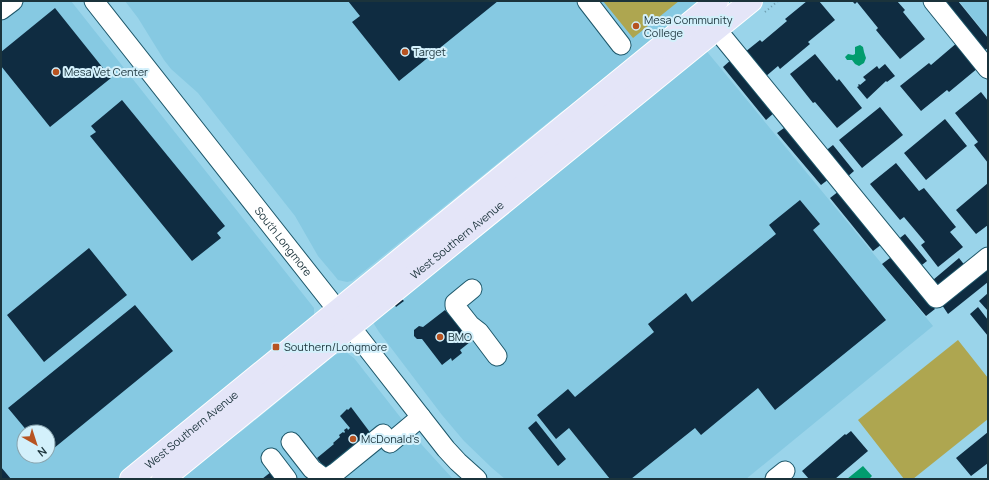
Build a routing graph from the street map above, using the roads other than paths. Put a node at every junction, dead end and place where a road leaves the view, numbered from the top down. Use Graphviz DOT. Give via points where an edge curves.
graph roads {
  1 [pos="13,1"];
  2 [pos="94,1"];
  3 [pos="587,1"];
  4 [pos="717,1"];
  5 [pos="751,1"];
  6 [pos="933,1"];
  7 [pos="1,10"];
  8 [pos="717,30"];
  9 [pos="621,44"];
  10 [pos="988,68"];
  11 [pos="612,85"];
  12 [pos="520,188"];
  13 [pos="988,257"];
  14 [pos="462,297"];
  15 [pos="344,318"];
  16 [pos="497,356"];
  17 [pos="421,417"];
  18 [pos="291,442"];
  19 [pos="271,458"];
  20 [pos="131,479"];
  21 [pos="163,479"];
  22 [pos="287,479"];
  23 [pos="477,479"];
  24 [pos="775,479"];
  25 [pos="784,479"];
  1 -- 7 [label="street"];
  2 -- 15 [label="street, South Longmore"];
  3 -- 9 [label="street"];
  4 -- 11 [label="main road, West Southern Avenue"];
  5 -- 8 [label="main road, West Southern Avenue"];
  6 -- 10 [label="street"];
  8 -- 12 [label="main road, West Southern Avenue"];
  8 -- 13 [label="street" via="934,297 937,298"];
  11 -- 12 [label="main road" via="614,93 608,106 526,172"];
  11 -- 15 [label="main road, West Southern Avenue"];
  12 -- 15 [label="main road, West Southern Avenue"];
  14 -- 16 [label="street" via="455,306"];
  15 -- 17 [label="street, South Longmore"];
  15 -- 20 [label="main road, West Southern Avenue"];
  15 -- 21 [label="main road, West Southern Avenue"];
  17 -- 18 [label="street" via="324,478 312,469"];
  17 -- 23 [label="street, South Longmore" via="446,449"];
  19 -- 22 [label="street"];
  24 -- 25 [label="street" via="785,471"];
}
